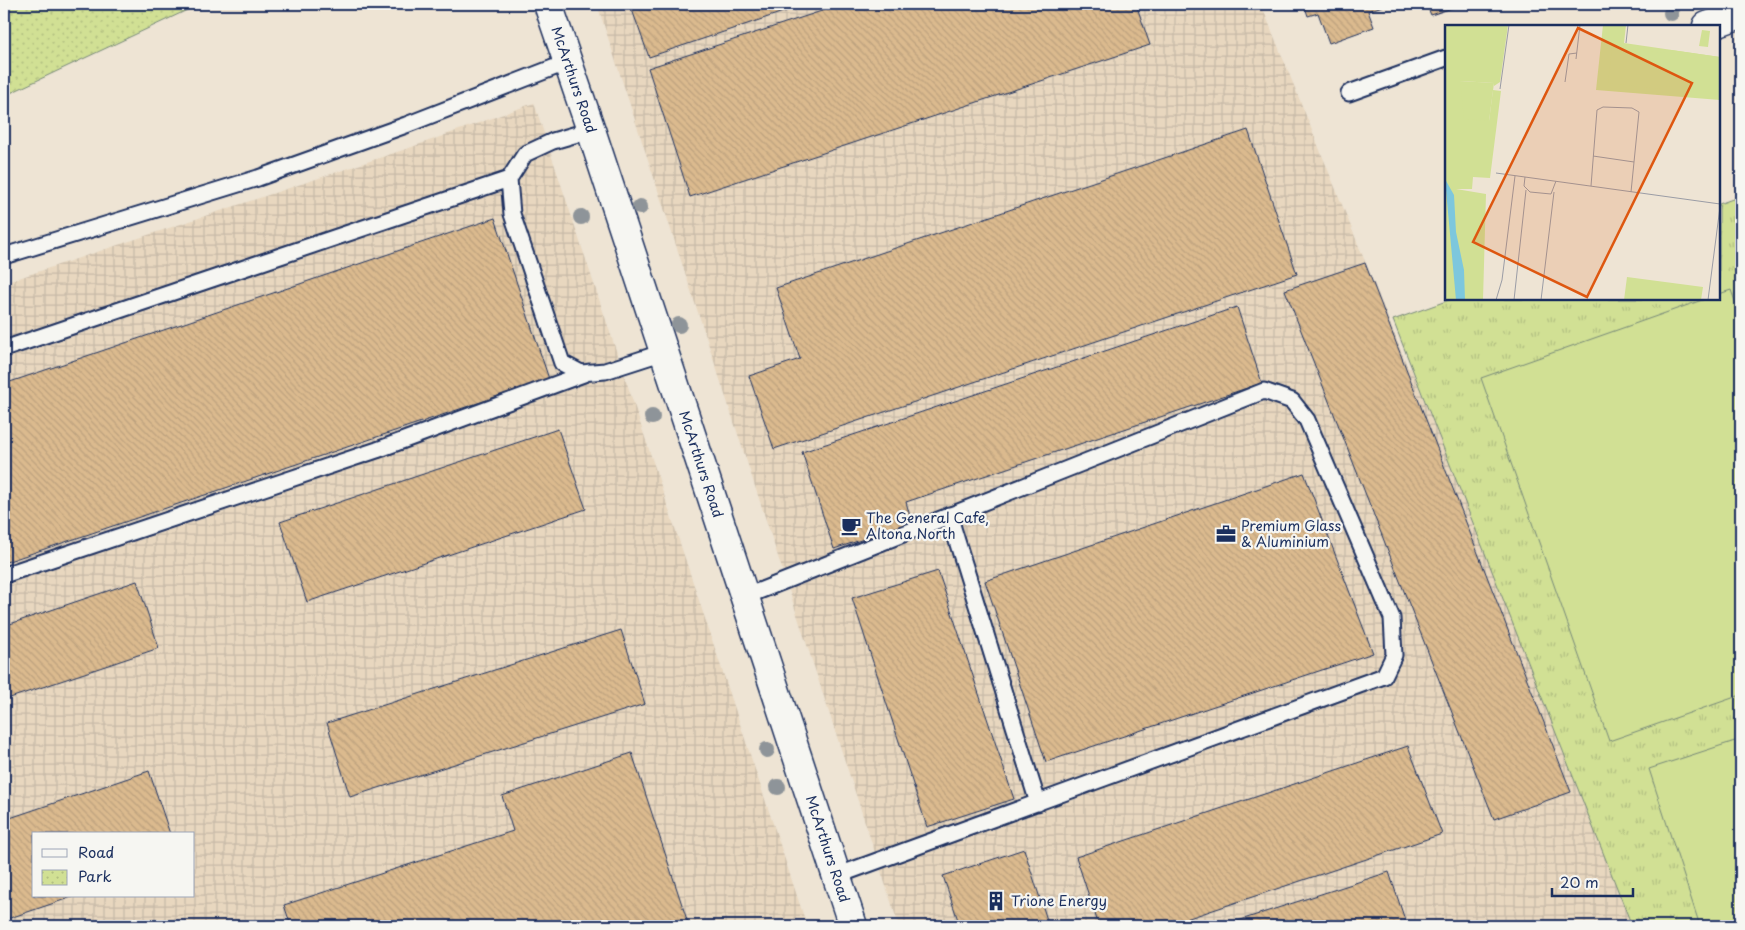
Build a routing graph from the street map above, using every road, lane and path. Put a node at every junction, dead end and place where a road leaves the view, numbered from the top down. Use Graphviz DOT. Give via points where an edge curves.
graph roads {
  1 [pos="548,4"];
  2 [pos="1741,14"];
  3 [pos="1710,25"];
  4 [pos="1445,58"];
  5 [pos="568,62"];
  6 [pos="1349,93"];
  7 [pos="591,130"];
  8 [pos="509,179"];
  9 [pos="4,256"];
  10 [pos="4,348"];
  11 [pos="664,352"];
  12 [pos="589,372"];
  13 [pos="949,516"];
  14 [pos="4,575"];
  15 [pos="744,597"];
  16 [pos="1038,803"];
  17 [pos="836,876"];
  18 [pos="853,926"];
  1 -- 5 [label="street, McArthurs Road"];
  2 -- 3 [label="street"];
  4 -- 6 [label="lane"];
  5 -- 7 [label="street, McArthurs Road"];
  5 -- 9 [label="lane" via="258,178"];
  7 -- 8 [label="lane" via="553,141 525,154"];
  7 -- 11 [label="street, McArthurs Road"];
  8 -- 10 [label="lane"];
  8 -- 12 [label="lane" via="512,214 562,363 581,373"];
  11 -- 12 [label="lane" via="605,371"];
  11 -- 15 [label="street, McArthurs Road"];
  12 -- 14 [label="lane" via="377,450"];
  13 -- 15 [label="lane"];
  13 -- 16 [label="lane"];
  13 -- 16 [label="lane" via="1264,391 1292,401 1307,420 1392,618 1394,655 1384,676"];
  15 -- 17 [label="street, McArthurs Road"];
  16 -- 17 [label="lane"];
  17 -- 18 [label="street, McArthurs Road"];
}
